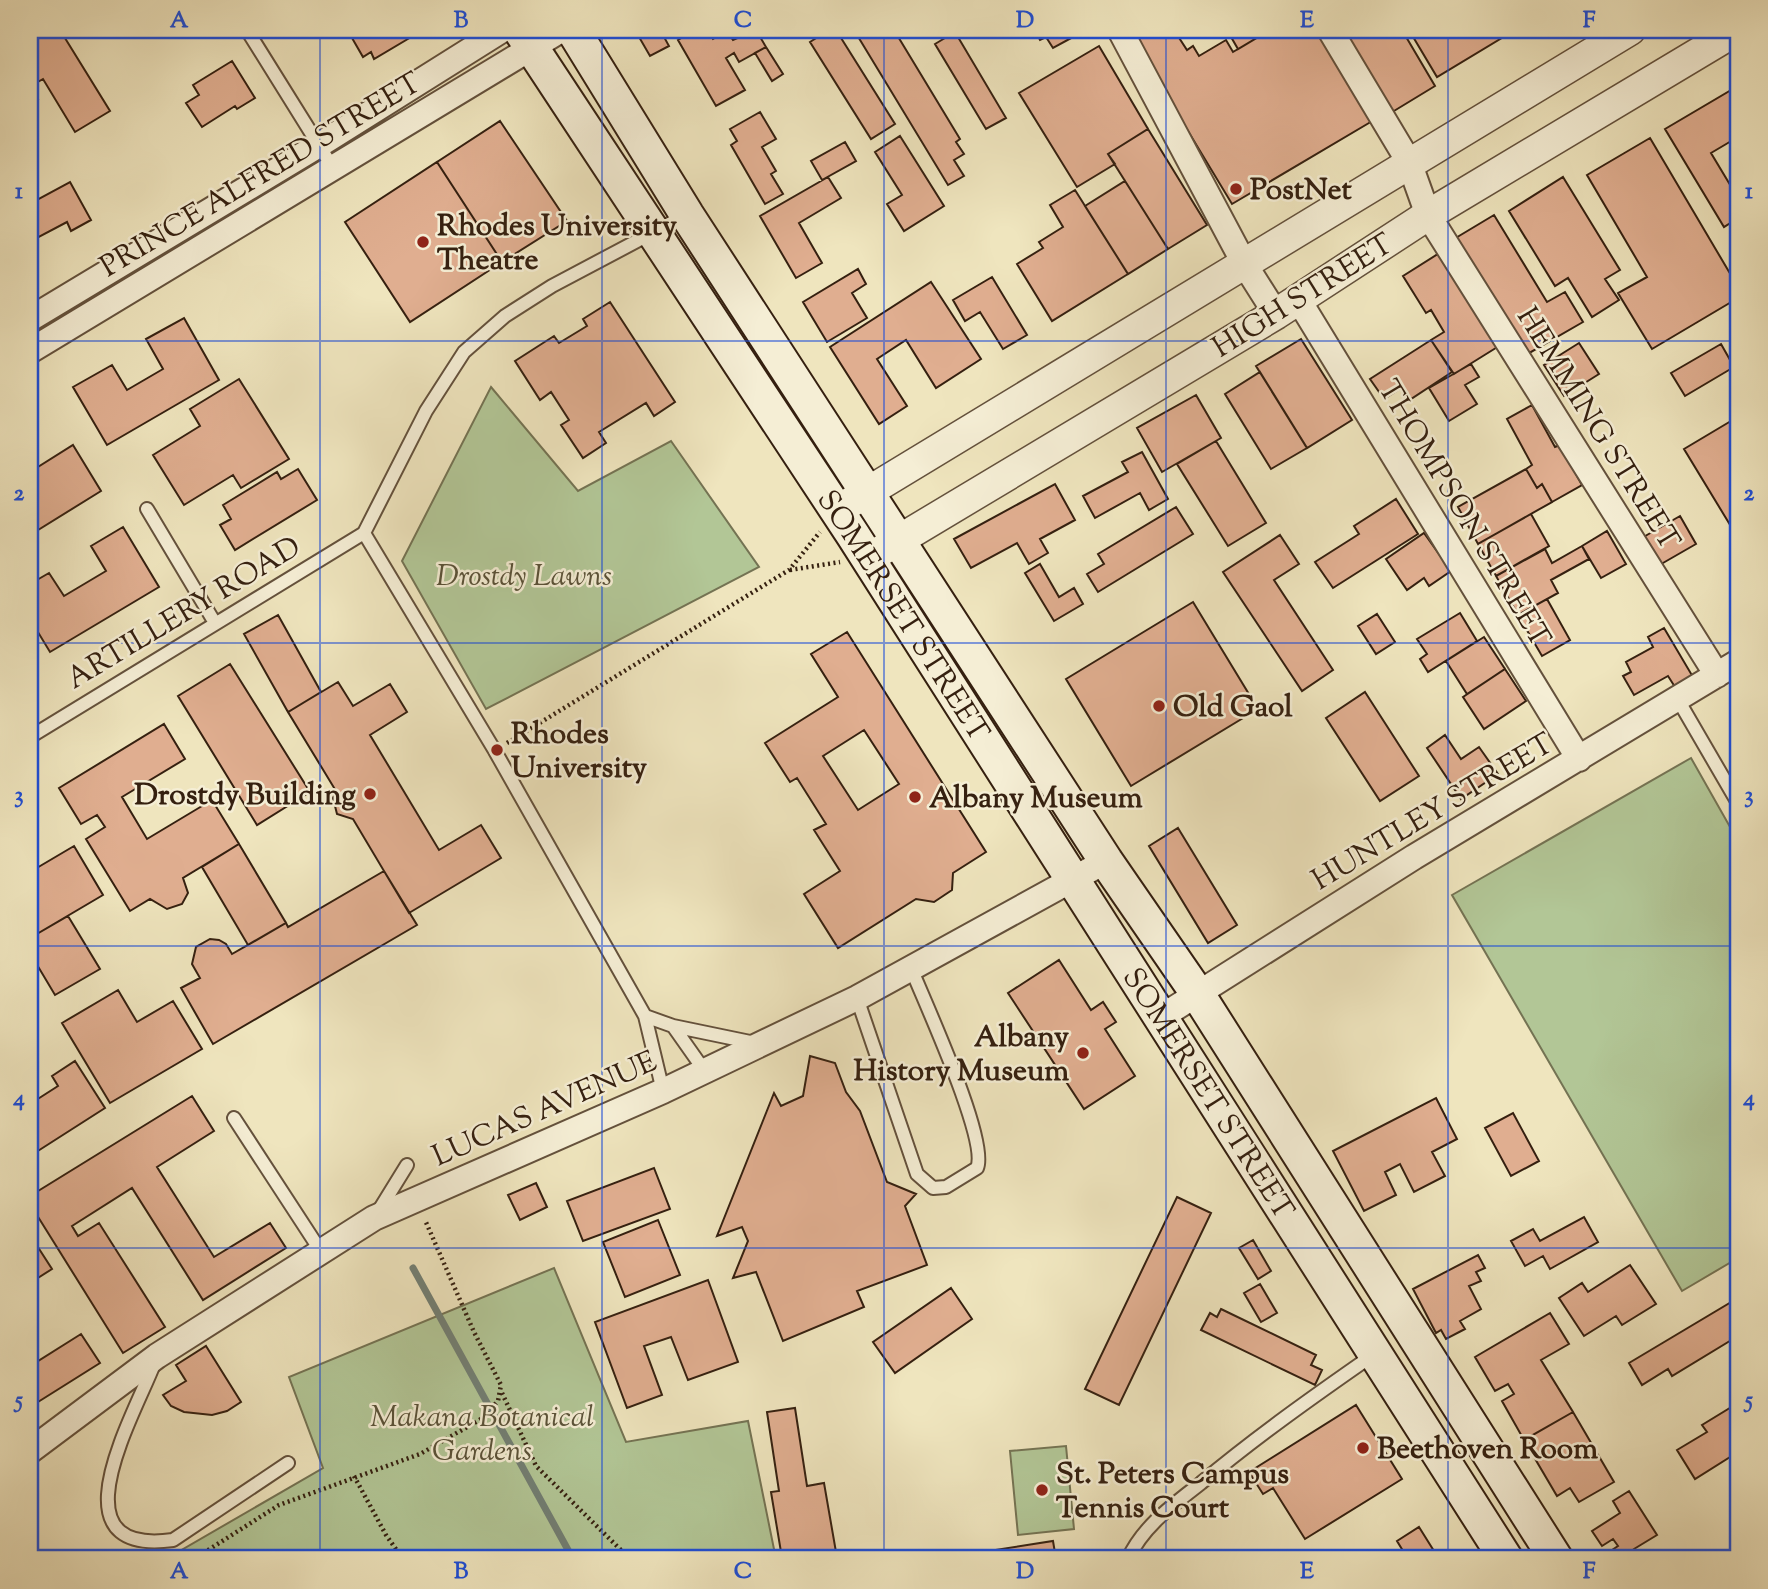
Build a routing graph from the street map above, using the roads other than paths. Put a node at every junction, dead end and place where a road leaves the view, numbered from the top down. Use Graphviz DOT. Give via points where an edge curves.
graph roads {
  1 [pos="247,30"];
  2 [pos="502,30"];
  3 [pos="561,30"];
  4 [pos="573,30"];
  5 [pos="1120,30"];
  6 [pos="1330,30"];
  7 [pos="1630,30"];
  8 [pos="1737,30"];
  9 [pos="525,39"];
  10 [pos="318,145"];
  11 [pos="1409,162"];
  12 [pos="333,168"];
  13 [pos="687,215"];
  14 [pos="1428,215"];
  15 [pos="653,232"];
  16 [pos="1245,265"];
  17 [pos="1287,307"];
  18 [pos="30,319"];
  19 [pos="30,351"];
  20 [pos="867,490"];
  21 [pos="147,509"];
  22 [pos="836,512"];
  23 [pos="364,533"];
  24 [pos="901,541"];
  25 [pos="867,558"];
  26 [pos="215,623"];
  27 [pos="1738,662"];
  28 [pos="1717,675"];
  29 [pos="1677,698"];
  30 [pos="30,737"];
  31 [pos="1579,759"];
  32 [pos="1738,803"];
  33 [pos="1106,861"];
  34 [pos="1070,878"];
  35 [pos="911,968"];
  36 [pos="1197,993"];
  37 [pos="857,998"];
  38 [pos="645,1016"];
  39 [pos="1161,1017"];
  40 [pos="673,1026"];
  41 [pos="757,1044"];
  42 [pos="704,1070"];
  43 [pos="663,1091"];
  44 [pos="234,1118"];
  45 [pos="407,1165"];
  46 [pos="374,1218"];
  47 [pos="322,1253"];
  48 [pos="1365,1259"];
  49 [pos="1326,1276"];
  50 [pos="1376,1353"];
  51 [pos="157,1356"];
  52 [pos="30,1451"];
  53 [pos="288,1463"];
  54 [pos="1499,1470"];
  55 [pos="1462,1491"];
  56 [pos="1128,1559"];
  57 [pos="1506,1559"];
  58 [pos="1556,1559"];
  1 -- 10 [label="lane"];
  2 -- 10 [label="street, PRINCE ALFRED STREET"];
  3 -- 9 [label="street, PRINCE ALFRED STREET"];
  4 -- 13 [label="main road, SOMERSET STREET"];
  5 -- 16 [label="street, THOMPSON STREET"];
  6 -- 11 [label="street, HEMMING STREET"];
  7 -- 11 [label="street, HIGH STREET"];
  8 -- 14 [label="street, HIGH STREET"];
  9 -- 12 [label="street, PRINCE ALFRED STREET"];
  9 -- 15 [label="main road, SOMERSET STREET"];
  10 -- 12 [label="lane"];
  10 -- 18 [label="street, PRINCE ALFRED STREET"];
  11 -- 14 [label="street, HEMMING STREET"];
  11 -- 16 [label="street, HIGH STREET"];
  12 -- 19 [label="street, PRINCE ALFRED STREET"];
  13 -- 15 [label="lane"];
  13 -- 20 [label="main road, SOMERSET STREET"];
  14 -- 17 [label="street, HIGH STREET"];
  14 -- 28 [label="street, HEMMING STREET"];
  15 -- 22 [label="main road, SOMERSET STREET"];
  15 -- 23 [label="lane" via="552,286 505,316 464,352 426,411"];
  16 -- 17 [label="street, THOMPSON STREET"];
  16 -- 20 [label="street, HIGH STREET"];
  17 -- 24 [label="street, HIGH STREET"];
  17 -- 31 [label="street, THOMPSON STREET"];
  20 -- 22 [label="street, HIGH STREET"];
  20 -- 24 [label="main road, SOMERSET STREET"];
  21 -- 26 [label="lane"];
  22 -- 25 [label="main road, SOMERSET STREET"];
  23 -- 26 [label="lane, ARTILLERY ROAD"];
  23 -- 38 [label="lane" via="495,751"];
  24 -- 25 [label="street, HIGH STREET"];
  24 -- 33 [label="main road, SOMERSET STREET"];
  25 -- 34 [label="main road, SOMERSET STREET"];
  26 -- 30 [label="lane, ARTILLERY ROAD"];
  27 -- 28 [label="street, HUNTLEY STREET"];
  28 -- 29 [label="street, HUNTLEY STREET"];
  29 -- 31 [label="street, HUNTLEY STREET"];
  29 -- 32 [label="lane"];
  31 -- 36 [label="street, HUNTLEY STREET"];
  33 -- 34 [label="street, LUCAS AVENUE"];
  33 -- 36 [label="main road, SOMERSET STREET"];
  34 -- 35 [label="street, LUCAS AVENUE"];
  34 -- 39 [label="main road, SOMERSET STREET"];
  35 -- 37 [label="street, LUCAS AVENUE"];
  35 -- 37 [label="lane" via="980,1152 977,1168 946,1187 933,1188 917,1174"];
  36 -- 39 [label="street, HUNTLEY STREET"];
  36 -- 48 [label="main road, SOMERSET STREET"];
  37 -- 41 [label="street, LUCAS AVENUE"];
  38 -- 40 [label="lane"];
  38 -- 43 [label="lane"];
  39 -- 49 [label="main road, SOMERSET STREET"];
  40 -- 41 [label="lane"];
  40 -- 42 [label="lane"];
  41 -- 42 [label="street, LUCAS AVENUE"];
  42 -- 43 [label="street, LUCAS AVENUE"];
  43 -- 46 [label="street, LUCAS AVENUE"];
  44 -- 47 [label="lane"];
  45 -- 46 [label="lane"];
  46 -- 47 [label="street, LUCAS AVENUE"];
  47 -- 51 [label="street, LUCAS AVENUE"];
  48 -- 49 [label="main road"];
  48 -- 54 [label="main road, SOMERSET STREET"];
  49 -- 50 [label="main road, SOMERSET STREET"];
  50 -- 55 [label="main road, SOMERSET STREET"];
  50 -- 56 [label="lane" via="1260,1434 1200,1483 1147,1528"];
  51 -- 52 [label="street, LUCAS AVENUE"];
  51 -- 53 [label="lane" via="108,1476 109,1514 127,1536 151,1543 173,1540"];
  54 -- 55 [label="main road"];
  54 -- 58 [label="main road, SOMERSET STREET"];
  55 -- 57 [label="main road, SOMERSET STREET"];
}
